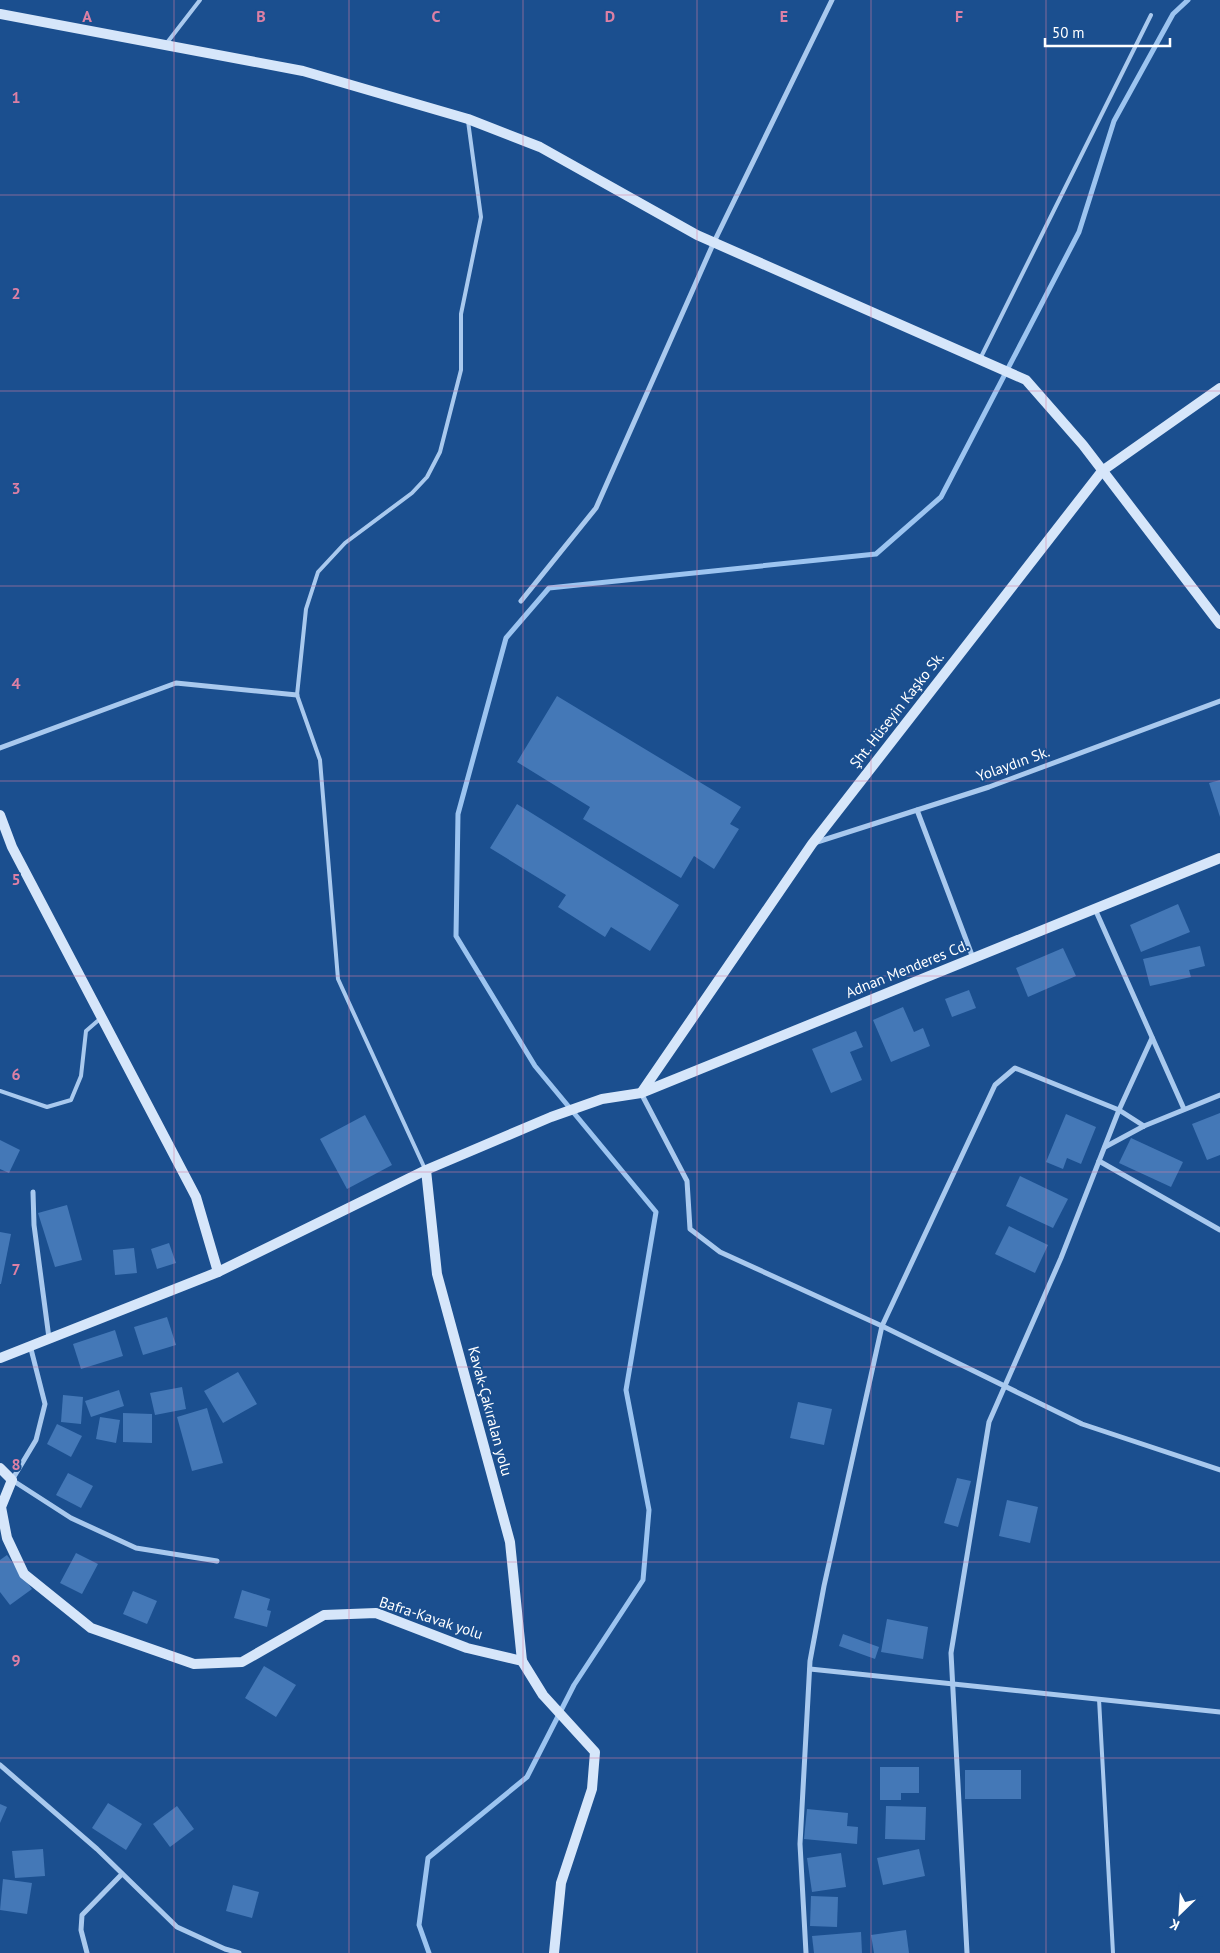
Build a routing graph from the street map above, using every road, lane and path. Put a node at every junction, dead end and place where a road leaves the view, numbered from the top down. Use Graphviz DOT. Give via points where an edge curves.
graph roads {
  1 [pos="200,0"];
  2 [pos="832,0"];
  3 [pos="0,14"];
  4 [pos="1151,15"];
  5 [pos="166,45"];
  6 [pos="468,119"];
  7 [pos="714,242"];
  8 [pos="980,359"];
  9 [pos="1220,388"];
  10 [pos="1102,471"];
  11 [pos="521,600"];
  12 [pos="1220,624"];
  13 [pos="297,695"];
  14 [pos="1220,702"];
  15 [pos="0,748"];
  16 [pos="917,810"];
  17 [pos="0,815"];
  18 [pos="812,844"];
  19 [pos="1220,858"];
  20 [pos="1095,909"];
  21 [pos="974,958"];
  22 [pos="101,1018"];
  23 [pos="1152,1038"];
  24 [pos="0,1091"];
  25 [pos="641,1093"];
  26 [pos="1220,1095"];
  27 [pos="1184,1109"];
  28 [pos="1120,1110"];
  29 [pos="1144,1126"];
  30 [pos="1105,1147"];
  31 [pos="1100,1161"];
  32 [pos="426,1170"];
  33 [pos="33,1192"];
  34 [pos="1220,1230"];
  35 [pos="218,1272"];
  36 [pos="882,1326"];
  37 [pos="48,1338"];
  38 [pos="30,1346"];
  39 [pos="0,1358"];
  40 [pos="1005,1385"];
  41 [pos="0,1468"];
  42 [pos="1220,1470"];
  43 [pos="12,1480"];
  44 [pos="2,1525"];
  45 [pos="217,1561"];
  46 [pos="522,1661"];
  47 [pos="810,1669"];
  48 [pos="952,1684"];
  49 [pos="1100,1699"];
  50 [pos="1220,1712"];
  51 [pos="0,1765"];
  52 [pos="122,1874"];
  53 [pos="87,1953"];
  54 [pos="239,1953"];
  55 [pos="554,1953"];
  56 [pos="806,1953"];
  57 [pos="966,1953"];
  58 [pos="1113,1953"];
  1 -- 5 [label="lane"];
  2 -- 7 [label="street"];
  3 -- 5 [label="street"];
  4 -- 8 [label="lane"];
  5 -- 6 [label="street" via="303,71"];
  6 -- 7 [label="street" via="540,147"];
  6 -- 13 [label="lane" via="481,217 461,314 461,370 440,452 428,476 412,493 345,543 318,572 306,609"];
  7 -- 8 [label="street"];
  7 -- 11 [label="street" via="596,508"];
  8 -- 10 [label="street" via="1026,380"];
  9 -- 10 [label="street, Şht. Hüseyin Kaşko Sk."];
  10 -- 12 [label="street"];
  10 -- 18 [label="street, Şht. Hüseyin Kaşko Sk."];
  13 -- 15 [label="street" via="176,683"];
  13 -- 32 [label="lane" via="320,760 338,979"];
  14 -- 16 [label="street, Yolaydın Sk." via="989,787"];
  16 -- 18 [label="street, Yolaydın Sk."];
  16 -- 21 [label="street"];
  17 -- 22 [label="street" via="12,847"];
  18 -- 25 [label="street, Şht. Hüseyin Kaşko Sk."];
  19 -- 20 [label="street, Adnan Menderes Cd."];
  20 -- 21 [label="street, Adnan Menderes Cd."];
  20 -- 23 [label="street"];
  21 -- 25 [label="street, Adnan Menderes Cd."];
  22 -- 24 [label="lane" via="86,1031 81,1076 71,1100 47,1107"];
  22 -- 35 [label="street" via="196,1197"];
  23 -- 27 [label="street"];
  23 -- 28 [label="street"];
  25 -- 32 [label="street, Adnan Menderes Cd." via="602,1099 551,1117"];
  25 -- 36 [label="street" via="687,1181 690,1230 720,1252"];
  26 -- 27 [label="street"];
  27 -- 29 [label="street"];
  28 -- 29 [label="street"];
  28 -- 30 [label="street"];
  28 -- 36 [label="street" via="1016,1068 995,1085"];
  29 -- 30 [label="street"];
  30 -- 31 [label="street"];
  31 -- 34 [label="street"];
  31 -- 40 [label="street"];
  32 -- 35 [label="street, Adnan Menderes Cd."];
  32 -- 46 [label="street, Kavak-Çakıralan yolu" via="437,1274 510,1542"];
  33 -- 37 [label="street"];
  35 -- 37 [label="street, Adnan Menderes Cd."];
  36 -- 40 [label="street"];
  36 -- 47 [label="street" via="824,1586"];
  37 -- 38 [label="street, Adnan Menderes Cd."];
  38 -- 39 [label="street, Adnan Menderes Cd."];
  38 -- 43 [label="street" via="45,1404 36,1440"];
  40 -- 42 [label="street" via="1082,1424"];
  40 -- 48 [label="street" via="989,1422 951,1653"];
  41 -- 43 [label="street"];
  43 -- 44 [label="street, Bafra-Kavak yolu" via="1,1507"];
  43 -- 45 [label="street" via="71,1518 136,1548"];
  44 -- 46 [label="street, Bafra-Kavak yolu" via="24,1574 91,1628 194,1664 242,1662 324,1615 376,1613 467,1648"];
  46 -- 55 [label="street" via="543,1695 595,1752 592,1789 560,1883"];
  47 -- 48 [label="street"];
  47 -- 56 [label="street" via="800,1844"];
  48 -- 49 [label="street"];
  48 -- 57 [label="street"];
  49 -- 50 [label="street"];
  49 -- 58 [label="lane"];
  51 -- 52 [label="street"];
  52 -- 53 [label="street" via="82,1915 81,1930"];
  52 -- 54 [label="street" via="177,1927"];
}
